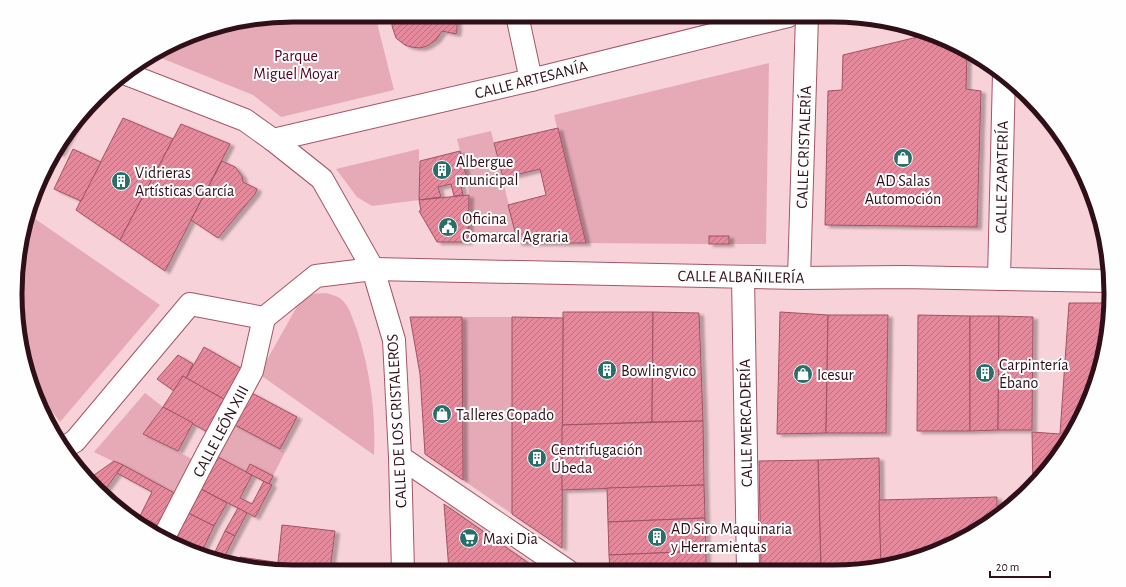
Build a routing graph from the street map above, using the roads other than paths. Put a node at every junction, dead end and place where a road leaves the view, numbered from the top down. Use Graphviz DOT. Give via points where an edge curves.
graph roads {
  1 [pos="519,22"];
  2 [pos="764,22"];
  3 [pos="807,22"];
  4 [pos="131,76"];
  5 [pos="531,80"];
  6 [pos="1004,83"];
  7 [pos="273,140"];
  8 [pos="373,269"];
  9 [pos="743,277"];
  10 [pos="799,278"];
  11 [pos="999,279"];
  12 [pos="1103,281"];
  13 [pos="264,318"];
  14 [pos="69,445"];
  15 [pos="400,457"];
  16 [pos="166,533"];
  17 [pos="403,565"];
  18 [pos="561,565"];
  19 [pos="748,565"];
  1 -- 5 [label="street"];
  2 -- 5 [label="street, CALLE ARTESANÍA"];
  3 -- 10 [label="street, CALLE CRISTALERÍA"];
  4 -- 7 [label="street, CALLE DE LOS CRISTALEROS" via="245,120"];
  5 -- 7 [label="street, CALLE ARTESANÍA"];
  6 -- 11 [label="street, CALLE ZAPATERÍA"];
  7 -- 8 [label="street, CALLE DE LOS CRISTALEROS" via="322,179"];
  8 -- 9 [label="street, CALLE ALBAÑILERÍA"];
  8 -- 13 [label="street, CALLE ALBAÑILERÍA" via="316,276"];
  8 -- 15 [label="street, CALLE DE LOS CRISTALEROS" via="394,340"];
  9 -- 10 [label="street, CALLE ALBAÑILERÍA"];
  9 -- 19 [label="street, CALLE MERCADERÍA"];
  10 -- 11 [label="street, CALLE ALBAÑILERÍA"];
  11 -- 12 [label="street, CALLE ALBAÑILERÍA"];
  13 -- 14 [label="street" via="190,304 75,441"];
  13 -- 16 [label="street, CALLE LEÓN XIII" via="252,371"];
  15 -- 17 [label="street, CALLE DE LOS CRISTALEROS"];
  15 -- 18 [label="street"];
}
